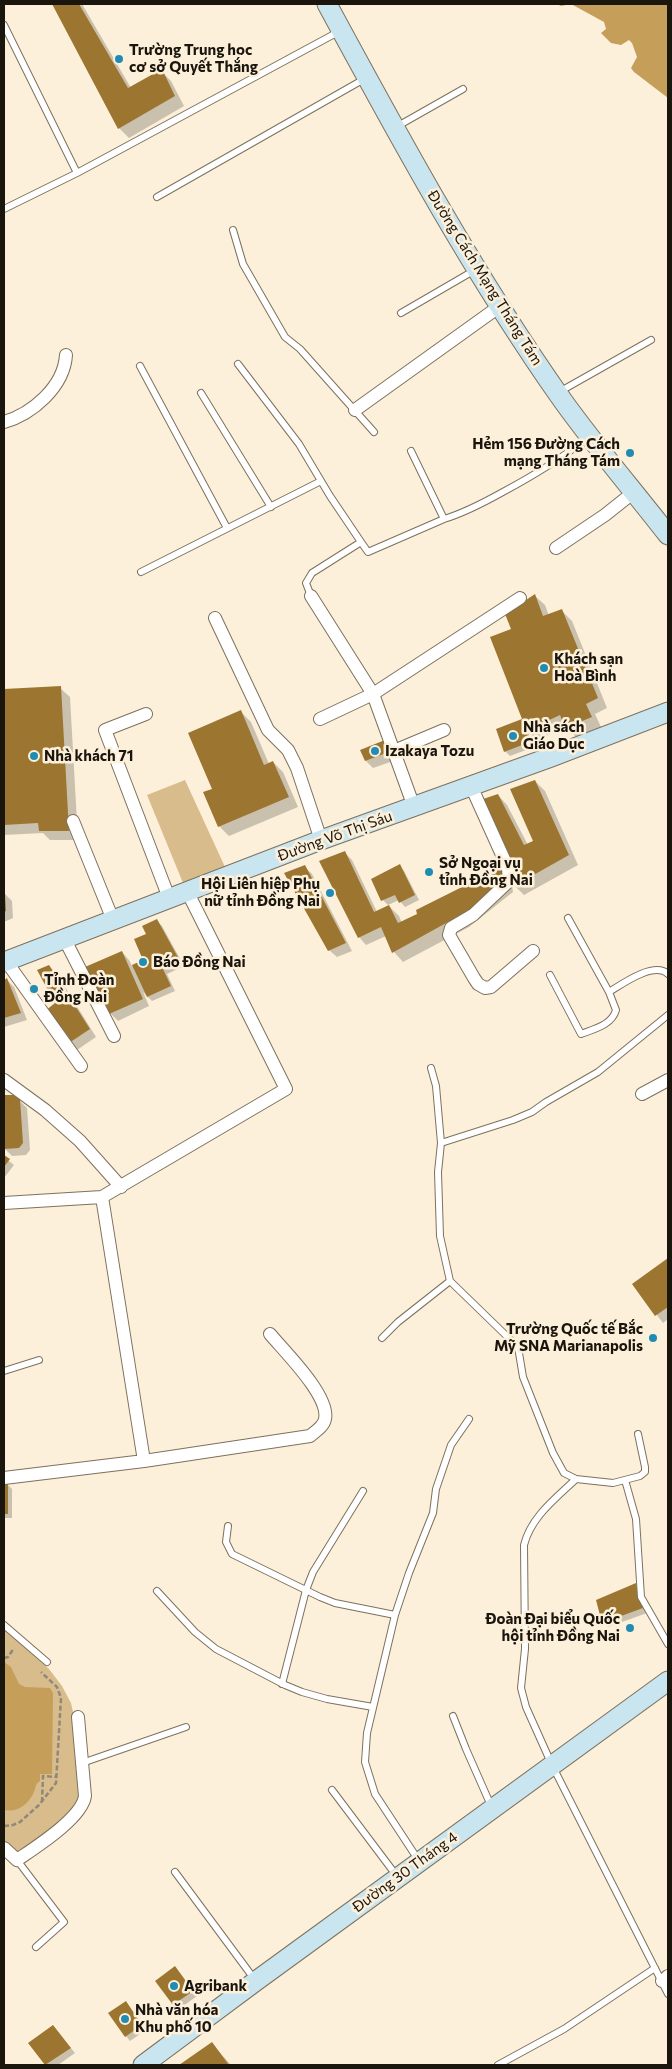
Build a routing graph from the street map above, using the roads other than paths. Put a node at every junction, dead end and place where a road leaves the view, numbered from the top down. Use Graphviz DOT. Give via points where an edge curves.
graph roads {
  1 [pos="327,4"];
  2 [pos="4,25"];
  3 [pos="341,31"];
  4 [pos="367,78"];
  5 [pos="463,88"];
  6 [pos="395,127"];
  7 [pos="77,173"];
  8 [pos="157,197"];
  9 [pos="4,209"];
  10 [pos="233,230"];
  11 [pos="478,268"];
  12 [pos="500,306"];
  13 [pos="401,313"];
  14 [pos="651,340"];
  15 [pos="66,356"];
  16 [pos="238,364"];
  17 [pos="140,366"];
  18 [pos="558,392"];
  19 [pos="201,393"];
  20 [pos="355,410"];
  21 [pos="4,422"];
  22 [pos="374,432"];
  23 [pos="590,436"];
  24 [pos="411,451"];
  25 [pos="321,481"];
  26 [pos="634,492"];
  27 [pos="270,507"];
  28 [pos="444,519"];
  29 [pos="227,528"];
  30 [pos="668,535"];
  31 [pos="361,542"];
  32 [pos="556,548"];
  33 [pos="141,572"];
  34 [pos="311,596"];
  35 [pos="520,598"];
  36 [pos="215,618"];
  37 [pos="373,694"];
  38 [pos="668,712"];
  39 [pos="146,714"];
  40 [pos="320,719"];
  41 [pos="444,730"];
  42 [pos="394,750"];
  43 [pos="471,786"];
  44 [pos="414,807"];
  45 [pos="73,821"];
  46 [pos="321,840"];
  47 [pos="178,894"];
  48 [pos="568,918"];
  49 [pos="113,920"];
  50 [pos="64,938"];
  51 [pos="533,951"];
  52 [pos="5,961"];
  53 [pos="668,974"];
  54 [pos="550,975"];
  55 [pos="608,992"];
  56 [pos="668,1015"];
  57 [pos="114,1036"];
  58 [pos="80,1066"];
  59 [pos="431,1068"];
  60 [pos="4,1080"];
  61 [pos="668,1080"];
  62 [pos="642,1094"];
  63 [pos="441,1143"];
  64 [pos="120,1187"];
  65 [pos="102,1197"];
  66 [pos="4,1203"];
  67 [pos="450,1281"];
  68 [pos="270,1334"];
  69 [pos="382,1338"];
  70 [pos="39,1360"];
  71 [pos="4,1371"];
  72 [pos="469,1419"];
  73 [pos="638,1434"];
  74 [pos="144,1461"];
  75 [pos="4,1478"];
  76 [pos="576,1479"];
  77 [pos="625,1480"];
  78 [pos="363,1491"];
  79 [pos="228,1526"];
  80 [pos="306,1590"];
  81 [pos="157,1591"];
  82 [pos="394,1615"];
  83 [pos="4,1625"];
  84 [pos="668,1644"];
  85 [pos="48,1662"];
  86 [pos="668,1681"];
  87 [pos="282,1684"];
  88 [pos="373,1707"];
  89 [pos="78,1716"];
  90 [pos="453,1716"];
  91 [pos="186,1727"];
  92 [pos="82,1763"];
  93 [pos="552,1765"];
  94 [pos="332,1790"];
  95 [pos="492,1809"];
  96 [pos="4,1848"];
  97 [pos="17,1860"];
  98 [pos="420,1862"];
  99 [pos="175,1872"];
  100 [pos="398,1878"];
  101 [pos="36,1947"];
  102 [pos="655,1968"];
  103 [pos="665,1978"];
  104 [pos="256,1981"];
  105 [pos="668,1994"];
  106 [pos="143,2065"];
  107 [pos="498,2065"];
  1 -- 3 [label="main road, Đường Cách Mạng Tháng Tám"];
  2 -- 7 [label="lane"];
  3 -- 4 [label="main road, Đường Cách Mạng Tháng Tám"];
  3 -- 7 [label="lane"];
  4 -- 6 [label="main road, Đường Cách Mạng Tháng Tám"];
  4 -- 8 [label="lane"];
  5 -- 6 [label="lane"];
  6 -- 11 [label="main road, Đường Cách Mạng Tháng Tám"];
  7 -- 9 [label="lane"];
  10 -- 20 [label="lane" via="243,264 285,337 300,349"];
  11 -- 12 [label="main road, Đường Cách Mạng Tháng Tám"];
  11 -- 13 [label="lane"];
  12 -- 18 [label="main road, Đường Cách Mạng Tháng Tám"];
  12 -- 20 [label="street"];
  14 -- 18 [label="lane"];
  15 -- 21 [label="street" via="62,372 50,391 22,414"];
  16 -- 25 [label="lane" via="300,444"];
  17 -- 29 [label="lane"];
  18 -- 23 [label="main road, Đường Cách Mạng Tháng Tám"];
  19 -- 27 [label="lane"];
  20 -- 22 [label="lane"];
  23 -- 26 [label="main road, Đường Cách Mạng Tháng Tám"];
  23 -- 28 [label="lane" via="564,457 519,483"];
  24 -- 28 [label="lane"];
  25 -- 27 [label="lane"];
  25 -- 31 [label="lane"];
  26 -- 30 [label="main road, Đường Cách Mạng Tháng Tám"];
  26 -- 32 [label="street"];
  27 -- 29 [label="lane"];
  28 -- 31 [label="lane" via="368,552"];
  29 -- 33 [label="lane"];
  31 -- 34 [label="lane" via="312,573 306,583"];
  34 -- 37 [label="street"];
  35 -- 37 [label="street"];
  36 -- 46 [label="street" via="268,730 288,750 297,768"];
  37 -- 40 [label="street"];
  37 -- 42 [label="street"];
  38 -- 43 [label="main road, Đường Võ Thị Sáu"];
  39 -- 47 [label="street" via="105,730"];
  41 -- 42 [label="street"];
  42 -- 44 [label="street"];
  43 -- 44 [label="main road, Đường Võ Thị Sáu"];
  43 -- 51 [label="street" via="508,868 509,881 473,915 451,928 449,935 478,984 485,988"];
  44 -- 46 [label="main road, Đường Võ Thị Sáu"];
  45 -- 49 [label="street"];
  46 -- 47 [label="main road, Đường Võ Thị Sáu"];
  47 -- 49 [label="main road, Đường Võ Thị Sáu"];
  47 -- 64 [label="street" via="286,1089"];
  48 -- 55 [label="lane"];
  49 -- 50 [label="main road, Đường Võ Thị Sáu"];
  50 -- 52 [label="main road, Đường Võ Thị Sáu"];
  50 -- 57 [label="street"];
  52 -- 58 [label="street"];
  53 -- 55 [label="lane" via="652,970"];
  54 -- 55 [label="lane" via="581,1034 614,1017 616,1010"];
  56 -- 63 [label="lane" via="598,1072 532,1112"];
  59 -- 63 [label="lane" via="436,1086"];
  60 -- 64 [label="street" via="80,1141"];
  61 -- 62 [label="street"];
  63 -- 67 [label="lane" via="438,1212 442,1252"];
  64 -- 65 [label="street"];
  65 -- 66 [label="street"];
  65 -- 74 [label="street"];
  67 -- 69 [label="lane"];
  67 -- 76 [label="lane" via="518,1347 522,1377 552,1453 564,1473"];
  68 -- 74 [label="street" via="320,1396 326,1418 318,1429 310,1436"];
  70 -- 71 [label="lane"];
  72 -- 82 [label="lane" via="451,1445 436,1489 430,1521"];
  73 -- 77 [label="lane" via="645,1472"];
  74 -- 75 [label="street"];
  76 -- 77 [label="lane" via="613,1483"];
  76 -- 93 [label="lane" via="535,1519 524,1545 525,1649 521,1688"];
  77 -- 84 [label="lane" via="636,1520 641,1597"];
  78 -- 80 [label="lane" via="313,1572"];
  79 -- 80 [label="lane" via="226,1542 232,1554"];
  80 -- 82 [label="lane" via="335,1603"];
  80 -- 87 [label="lane"];
  81 -- 87 [label="lane" via="204,1641"];
  82 -- 88 [label="lane"];
  83 -- 85 [label="lane"];
  86 -- 93 [label="main road, Đường 30 Tháng 4"];
  87 -- 88 [label="lane" via="327,1699"];
  88 -- 98 [label="lane" via="365,1751 369,1776 375,1794"];
  89 -- 92 [label="street"];
  90 -- 95 [label="lane"];
  91 -- 92 [label="lane"];
  92 -- 97 [label="street" via="85,1796 82,1807"];
  93 -- 95 [label="main road, Đường 30 Tháng 4"];
  93 -- 102 [label="lane"];
  94 -- 100 [label="lane"];
  95 -- 98 [label="main road, Đường 30 Tháng 4"];
  96 -- 97 [label="street"];
  97 -- 101 [label="lane" via="64,1922"];
  98 -- 100 [label="main road, Đường 30 Tháng 4"];
  99 -- 104 [label="lane"];
  100 -- 104 [label="main road, Đường 30 Tháng 4"];
  102 -- 103 [label="lane"];
  102 -- 107 [label="lane" via="564,2029"];
  103 -- 105 [label="lane"];
  104 -- 106 [label="main road, Đường 30 Tháng 4"];
}
